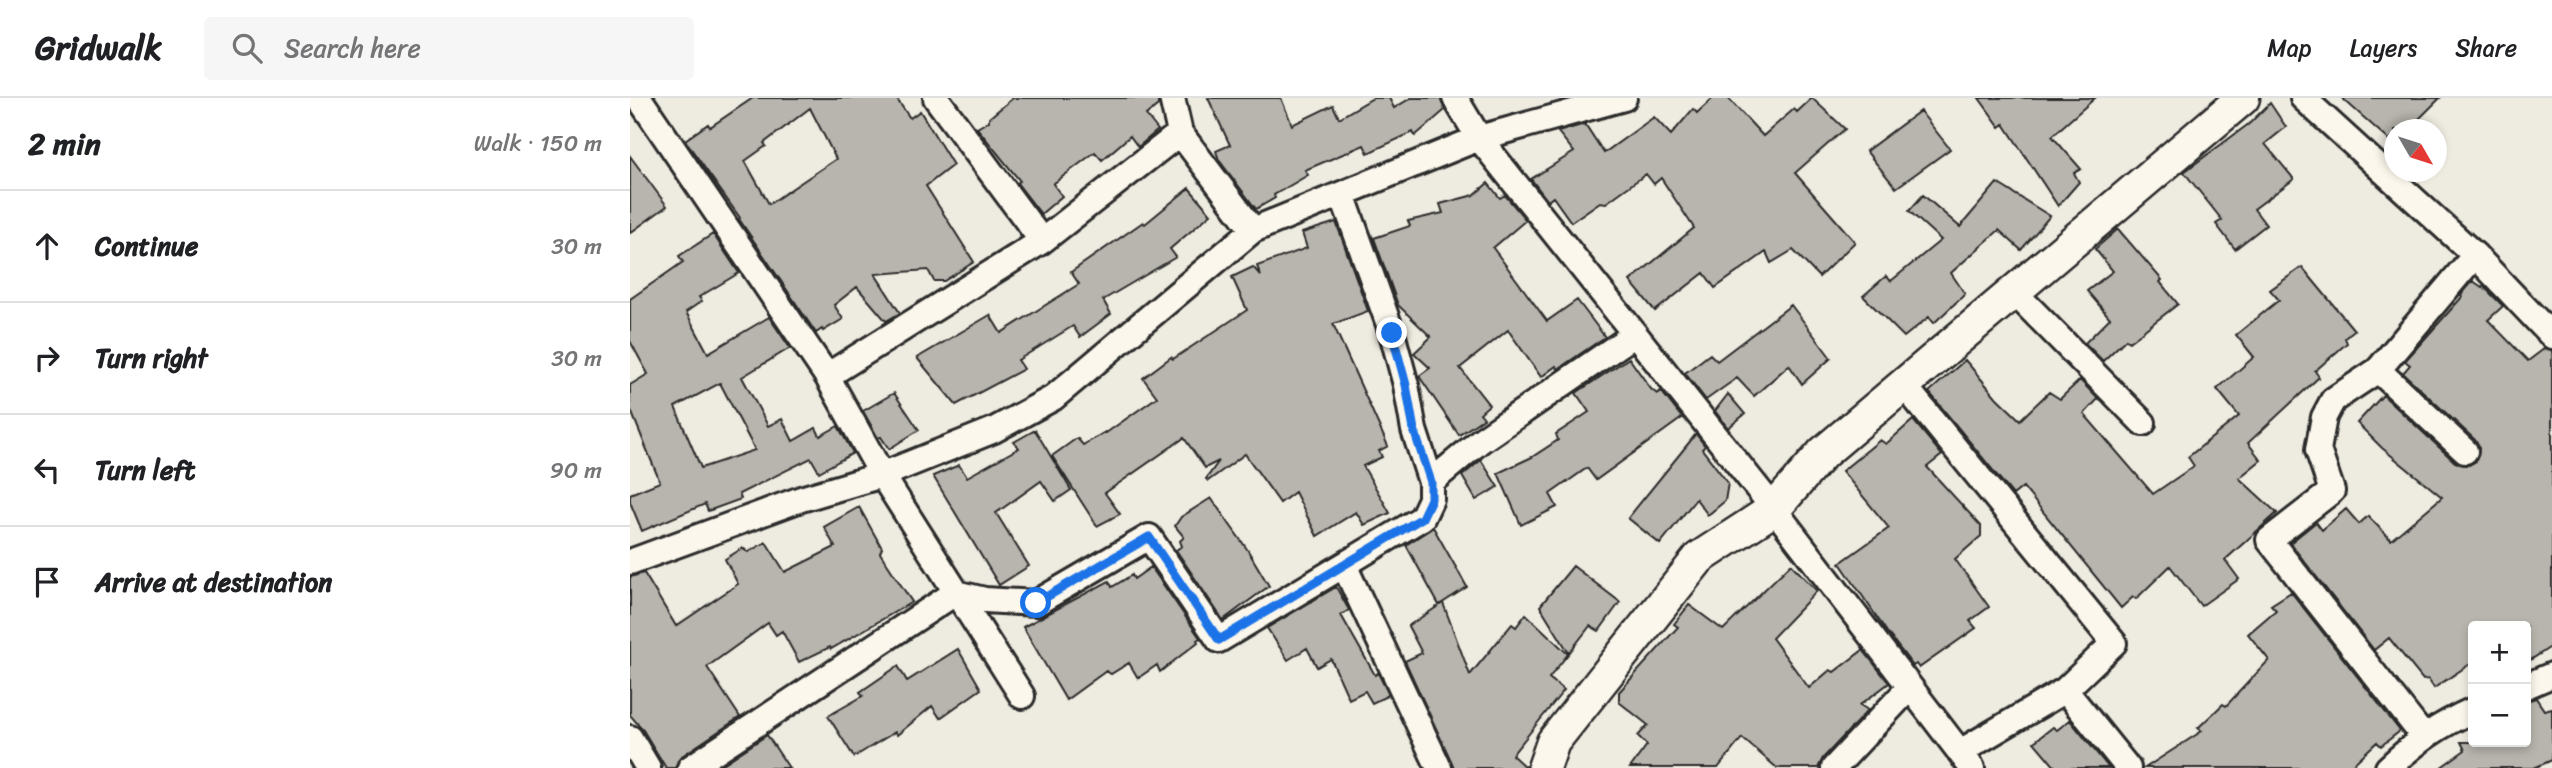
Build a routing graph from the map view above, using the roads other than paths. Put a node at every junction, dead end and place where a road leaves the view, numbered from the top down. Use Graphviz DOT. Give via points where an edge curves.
graph roads {
  1 [pos="1172,98"];
  2 [pos="1455,98"];
  3 [pos="1624,98"];
  4 [pos="2243,98"];
  5 [pos="2303,98"];
  6 [pos="942,100"];
  7 [pos="651,102"];
  8 [pos="1180,133"];
  9 [pos="1479,138"];
  10 [pos="1342,194"];
  11 [pos="1253,230"];
  12 [pos="1042,241"];
  13 [pos="2475,255"];
  14 [pos="2014,292"];
  15 [pos="1635,334"];
  16 [pos="2552,336"];
  17 [pos="2378,370"];
  18 [pos="827,376"];
  19 [pos="1904,385"];
  20 [pos="2143,424"];
  21 [pos="2465,451"];
  22 [pos="882,475"];
  23 [pos="1431,482"];
  24 [pos="1774,509"];
  25 [pos="630,562"];
  26 [pos="1344,565"];
  27 [pos="955,593"];
  28 [pos="2552,675"];
  29 [pos="2531,684"];
  30 [pos="1910,687"];
  31 [pos="2065,690"];
  32 [pos="1022,696"];
  33 [pos="2468,712"];
  34 [pos="2423,736"];
  35 [pos="630,738"];
  36 [pos="1966,760"];
  37 [pos="648,768"];
  38 [pos="690,768"];
  39 [pos="1439,768"];
  40 [pos="1544,768"];
  41 [pos="1834,768"];
  42 [pos="2128,768"];
  43 [pos="2388,768"];
  1 -- 8 [label="street"];
  2 -- 9 [label="street"];
  3 -- 9 [label="street"];
  4 -- 14 [label="street"];
  5 -- 13 [label="street"];
  6 -- 12 [label="street"];
  7 -- 18 [label="street"];
  8 -- 11 [label="street"];
  8 -- 12 [label="street"];
  9 -- 10 [label="street"];
  9 -- 15 [label="street"];
  10 -- 11 [label="street"];
  10 -- 23 [label="street" via="1392,333"];
  11 -- 22 [label="street" via="1053,398 994,430"];
  12 -- 18 [label="street"];
  13 -- 16 [label="street"];
  13 -- 17 [label="street"];
  14 -- 19 [label="street"];
  14 -- 20 [label="street"];
  15 -- 23 [label="street" via="1480,441"];
  15 -- 24 [label="street"];
  17 -- 21 [label="street"];
  17 -- 34 [label="street" via="2333,400 2324,417 2318,450 2332,491 2269,540"];
  18 -- 22 [label="street"];
  19 -- 24 [label="street" via="1823,453"];
  19 -- 31 [label="street" via="2114,643"];
  22 -- 25 [label="street" via="801,499"];
  22 -- 27 [label="street"];
  23 -- 26 [label="street" via="1431,499 1422,518"];
  24 -- 30 [label="street"];
  24 -- 40 [label="street" via="1699,558 1553,742"];
  26 -- 27 [label="street" via="1219,640 1149,537 1036,603"];
  26 -- 39 [label="street"];
  27 -- 32 [label="street"];
  27 -- 38 [label="street"];
  28 -- 29 [label="street"];
  30 -- 36 [label="street"];
  30 -- 41 [label="street"];
  31 -- 36 [label="street"];
  31 -- 42 [label="street"];
  33 -- 34 [label="street"];
  34 -- 43 [label="street"];
  35 -- 37 [label="street"];
}
